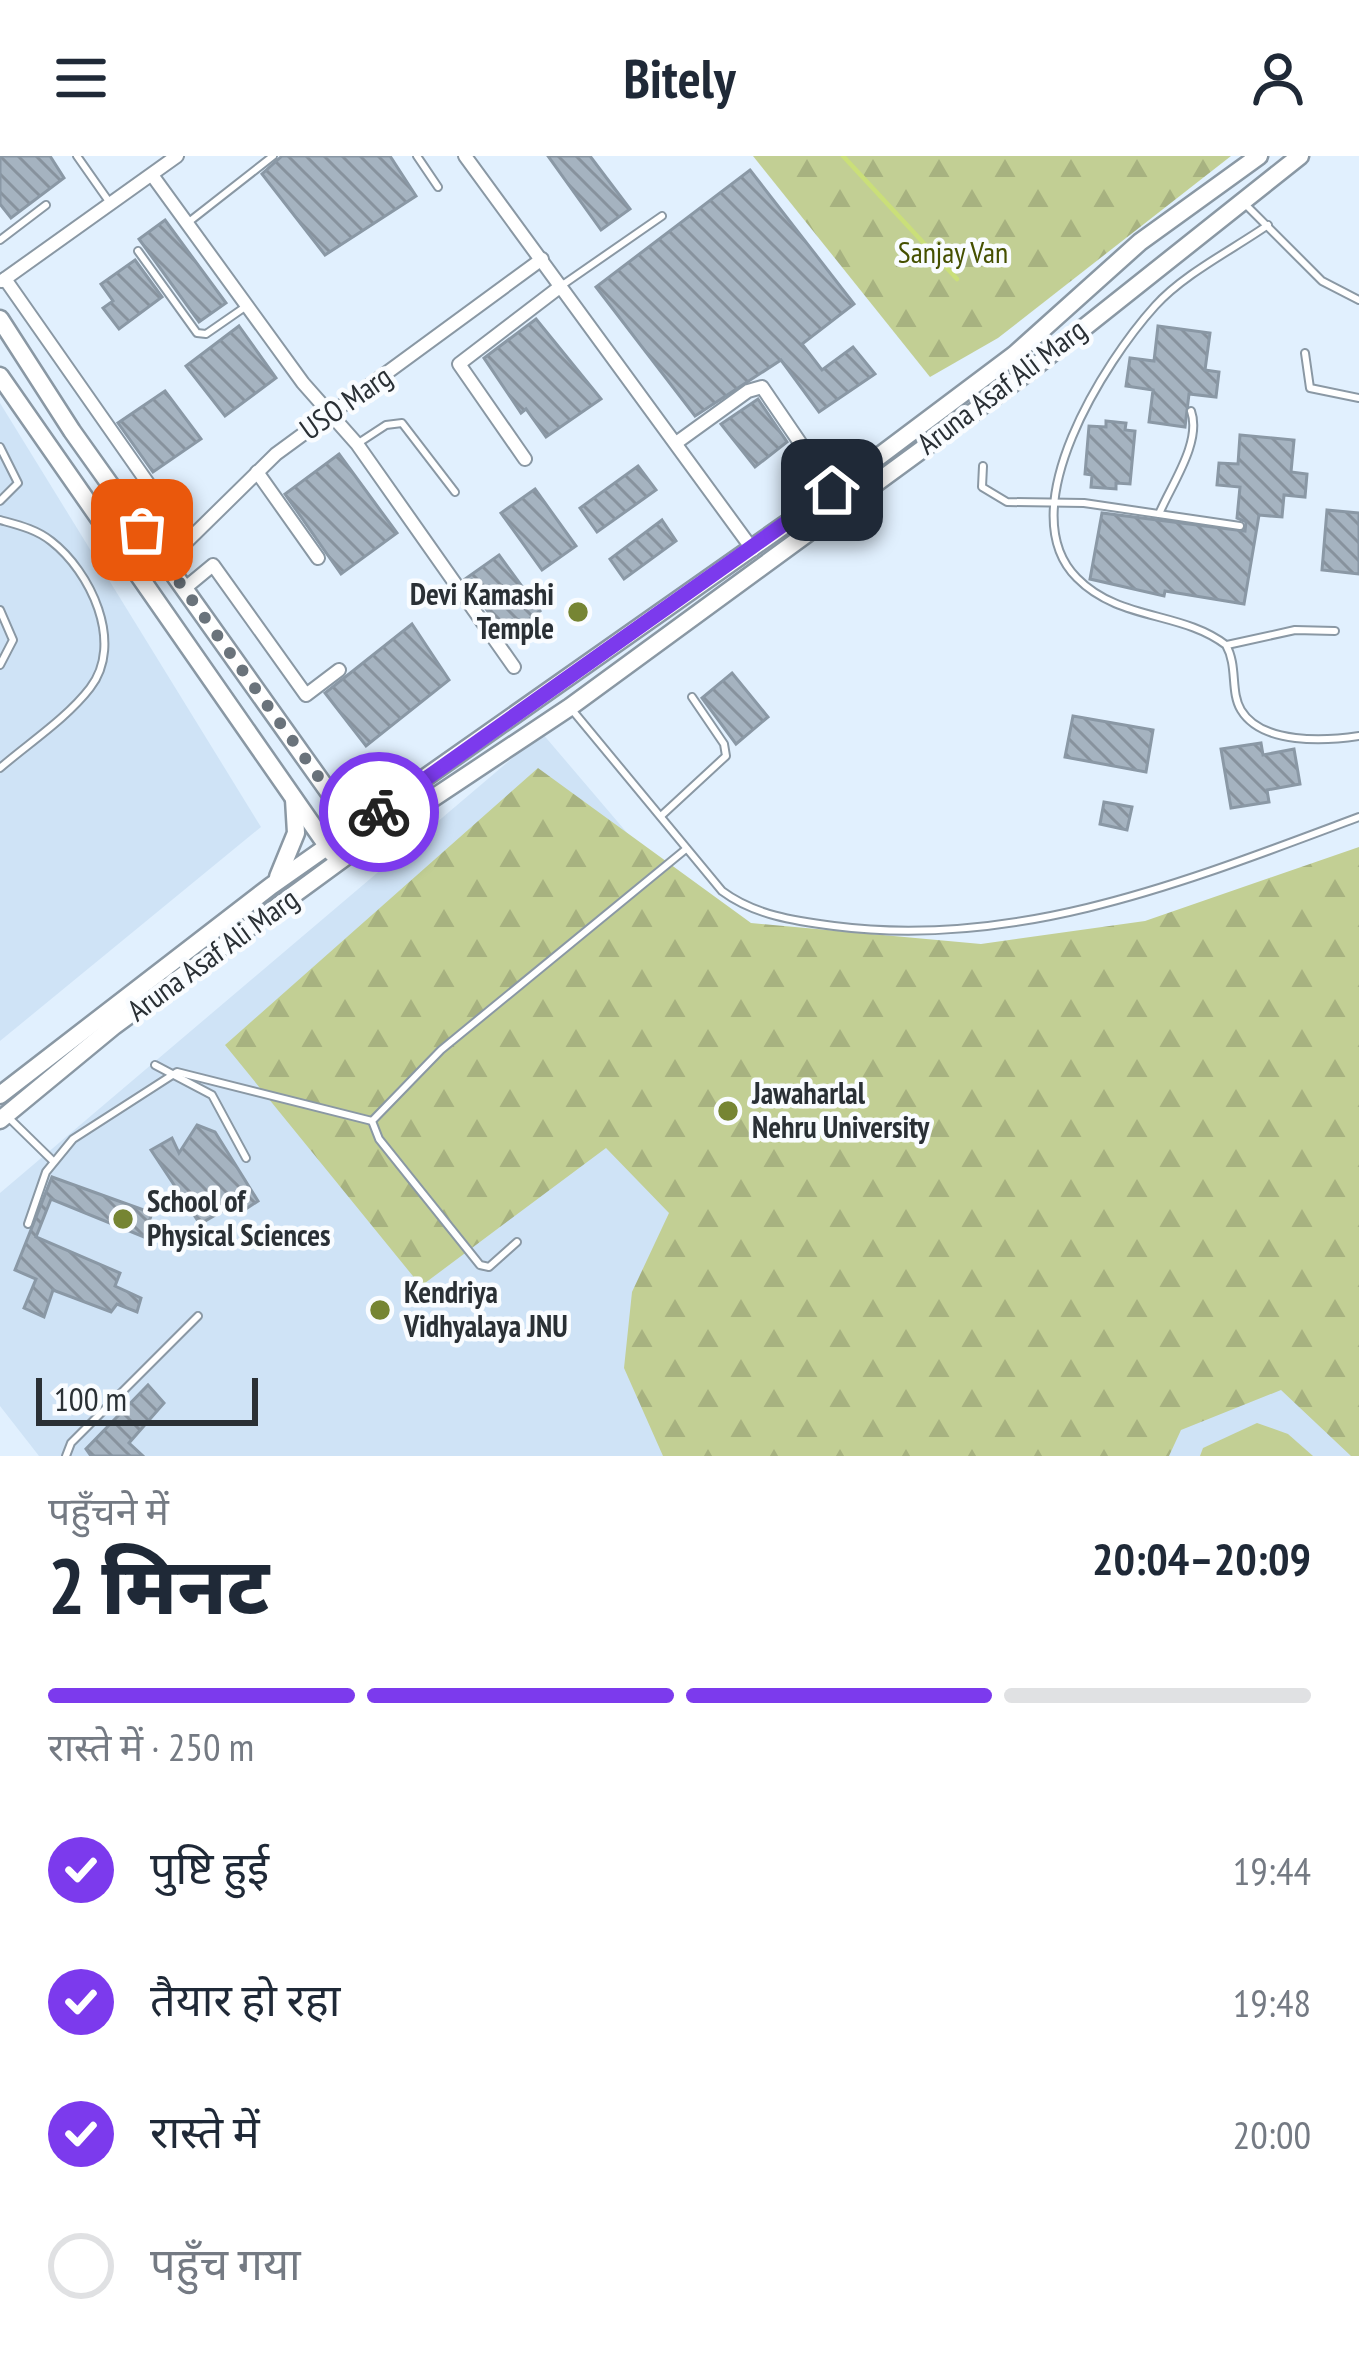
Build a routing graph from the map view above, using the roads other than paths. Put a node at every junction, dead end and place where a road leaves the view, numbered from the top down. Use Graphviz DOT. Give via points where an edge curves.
graph roads {
  1 [pos="77,156"];
  2 [pos="177,156"];
  3 [pos="273,156"];
  4 [pos="416,156"];
  5 [pos="465,156"];
  6 [pos="1258,156"];
  7 [pos="1300,156"];
  8 [pos="152,175"];
  9 [pos="438,188"];
  10 [pos="1240,199"];
  11 [pos="110,203"];
  12 [pos="46,206"];
  13 [pos="662,216"];
  14 [pos="190,221"];
  15 [pos="1268,225"];
  16 [pos="0,240"];
  17 [pos="139,250"];
  18 [pos="542,260"];
  19 [pos="3,281"];
  20 [pos="561,286"];
  21 [pos="1359,300"];
  22 [pos="247,305"];
  23 [pos="0,319"];
  24 [pos="1305,353"];
  25 [pos="0,376"];
  26 [pos="1359,398"];
  27 [pos="1191,411"];
  28 [pos="331,418"];
  29 [pos="676,443"];
  30 [pos="357,444"];
  31 [pos="0,447"];
  32 [pos="525,459"];
  33 [pos="983,466"];
  34 [pos="257,472"];
  35 [pos="832,490"];
  36 [pos="455,493"];
  37 [pos="159,499"];
  38 [pos="0,501"];
  39 [pos="1056,502"];
  40 [pos="1159,514"];
  41 [pos="0,520"];
  42 [pos="1240,526"];
  43 [pos="753,550"];
  44 [pos="318,558"];
  45 [pos="165,563"];
  46 [pos="184,589"];
  47 [pos="0,610"];
  48 [pos="1335,631"];
  49 [pos="1226,645"];
  50 [pos="0,665"];
  51 [pos="514,667"];
  52 [pos="339,670"];
  53 [pos="556,688"];
  54 [pos="692,697"];
  55 [pos="570,707"];
  56 [pos="1359,736"];
  57 [pos="0,768"];
  58 [pos="294,798"];
  59 [pos="661,816"];
  60 [pos="1359,817"];
  61 [pos="360,836"];
  62 [pos="686,849"];
  63 [pos="334,855"];
  64 [pos="271,886"];
  65 [pos="154,1065"];
  66 [pos="177,1072"];
  67 [pos="0,1095"];
  68 [pos="3,1117"];
  69 [pos="372,1120"];
  70 [pos="246,1158"];
  71 [pos="52,1161"];
  72 [pos="28,1224"];
  73 [pos="518,1241"];
  74 [pos="198,1316"];
  75 [pos="66,1456"];
  1 -- 11 [label="lane"];
  2 -- 8 [label="street"];
  3 -- 14 [label="lane"];
  4 -- 9 [label="lane"];
  5 -- 18 [label="street"];
  6 -- 35 [label="main road, Aruna Asaf Ali Marg"];
  7 -- 10 [label="main road, Aruna Asaf Ali Marg"];
  8 -- 11 [label="street"];
  8 -- 14 [label="street"];
  10 -- 15 [label="lane"];
  10 -- 55 [label="main road, Aruna Asaf Ali Marg" via="1032,369"];
  11 -- 19 [label="street"];
  12 -- 16 [label="lane"];
  13 -- 20 [label="lane"];
  14 -- 22 [label="street"];
  15 -- 21 [label="lane" via="1322,281"];
  15 -- 39 [label="lane" via="1155,306 1078,419"];
  17 -- 22 [label="lane" via="196,333"];
  18 -- 20 [label="street"];
  18 -- 28 [label="street, USO Marg"];
  19 -- 37 [label="street"];
  20 -- 29 [label="street"];
  20 -- 32 [label="street" via="459,364"];
  22 -- 28 [label="street"];
  23 -- 45 [label="main road"];
  24 -- 26 [label="lane" via="1310,388"];
  25 -- 58 [label="main road"];
  27 -- 40 [label="lane" via="1190,446"];
  28 -- 30 [label="street"];
  28 -- 34 [label="street, USO Marg"];
  29 -- 35 [label="street" via="762,387"];
  29 -- 43 [label="street"];
  30 -- 36 [label="lane" via="402,423"];
  30 -- 51 [label="street"];
  31 -- 38 [label="lane" via="18,484"];
  33 -- 39 [label="lane" via="989,496"];
  34 -- 44 [label="street"];
  34 -- 45 [label="street, USO Marg"];
  35 -- 43 [label="main road, Aruna Asaf Ali Marg"];
  39 -- 40 [label="lane"];
  39 -- 49 [label="lane" via="1061,555 1080,582 1129,613"];
  40 -- 42 [label="lane"];
  41 -- 57 [label="lane" via="36,531 65,554 104,628 93,686"];
  43 -- 53 [label="main road, Aruna Asaf Ali Marg"];
  45 -- 46 [label="main road"];
  46 -- 52 [label="street" via="213,565 306,695"];
  46 -- 61 [label="main road"];
  47 -- 50 [label="lane" via="13,640"];
  48 -- 49 [label="lane" via="1295,630"];
  49 -- 56 [label="lane" via="1241,711 1252,722 1302,739"];
  53 -- 55 [label="street"];
  53 -- 61 [label="main road, Aruna Asaf Ali Marg"];
  54 -- 59 [label="lane" via="726,756"];
  55 -- 59 [label="lane"];
  55 -- 61 [label="main road, Aruna Asaf Ali Marg"];
  58 -- 63 [label="main road"];
  58 -- 64 [label="main road" via="293,845"];
  59 -- 62 [label="lane"];
  60 -- 62 [label="lane" via="1173,888 941,934 767,914 722,891"];
  61 -- 63 [label="main road, Aruna Asaf Ali Marg"];
  62 -- 69 [label="lane" via="441,1050"];
  63 -- 64 [label="main road, Aruna Asaf Ali Marg"];
  63 -- 68 [label="main road, Aruna Asaf Ali Marg"];
  64 -- 67 [label="main road, Aruna Asaf Ali Marg"];
  65 -- 66 [label="lane"];
  66 -- 69 [label="lane"];
  66 -- 70 [label="lane" via="218,1100"];
  66 -- 71 [label="lane"];
  68 -- 71 [label="lane"];
  69 -- 73 [label="lane" via="480,1265 489,1267"];
  71 -- 72 [label="lane"];
  74 -- 75 [label="lane"];
}
